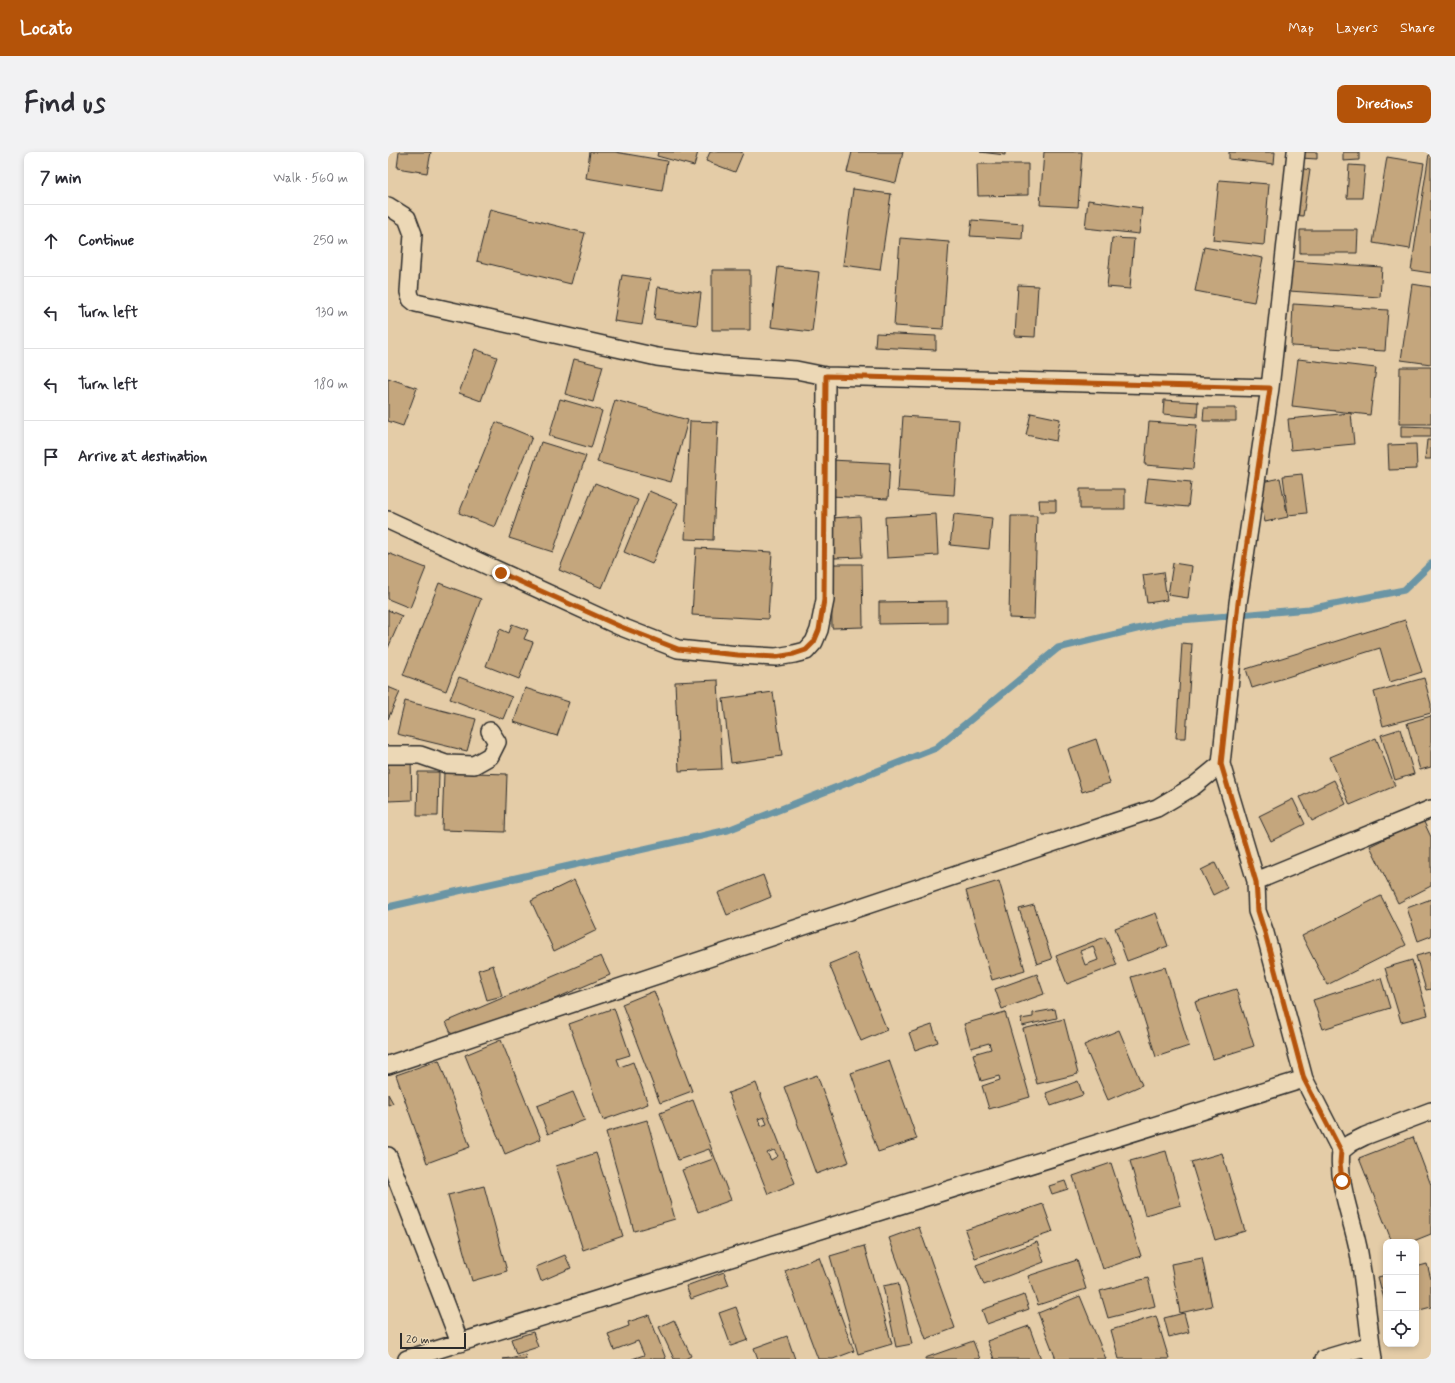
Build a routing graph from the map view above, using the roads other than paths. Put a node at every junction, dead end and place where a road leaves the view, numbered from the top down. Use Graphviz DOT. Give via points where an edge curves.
graph roads {
  1 [pos="1296,152"];
  2 [pos="388,206"];
  3 [pos="826,376"];
  4 [pos="1270,388"];
  5 [pos="388,520"];
  6 [pos="490,731"];
  7 [pos="388,755"];
  8 [pos="1221,764"];
  9 [pos="1431,809"];
  10 [pos="1256,882"];
  11 [pos="388,1065"];
  12 [pos="1304,1079"];
  13 [pos="1431,1111"];
  14 [pos="1341,1151"];
  15 [pos="388,1156"];
  16 [pos="460,1343"];
  17 [pos="1372,1352"];
  18 [pos="407,1359"];
  19 [pos="1324,1359"];
  1 -- 4 [label="street"];
  2 -- 3 [label="street" via="407,218 413,234 409,292 411,299 416,303 657,357 721,365 796,370"];
  3 -- 4 [label="street"];
  3 -- 5 [label="street" via="824,600 819,630 814,642 800,652 776,657 678,649 619,626"];
  4 -- 8 [label="street" via="1238,603"];
  6 -- 7 [label="street" via="497,742 490,756 474,765 446,764 420,755"];
  8 -- 10 [label="street"];
  8 -- 11 [label="street" via="1194,786 1157,808"];
  9 -- 10 [label="street"];
  10 -- 12 [label="street" via="1258,911"];
  12 -- 14 [label="street"];
  12 -- 16 [label="street"];
  13 -- 14 [label="street" via="1351,1142"];
  14 -- 17 [label="street" via="1342,1181 1359,1252"];
  15 -- 16 [label="street"];
  16 -- 18 [label="street"];
  17 -- 19 [label="street"];
}
